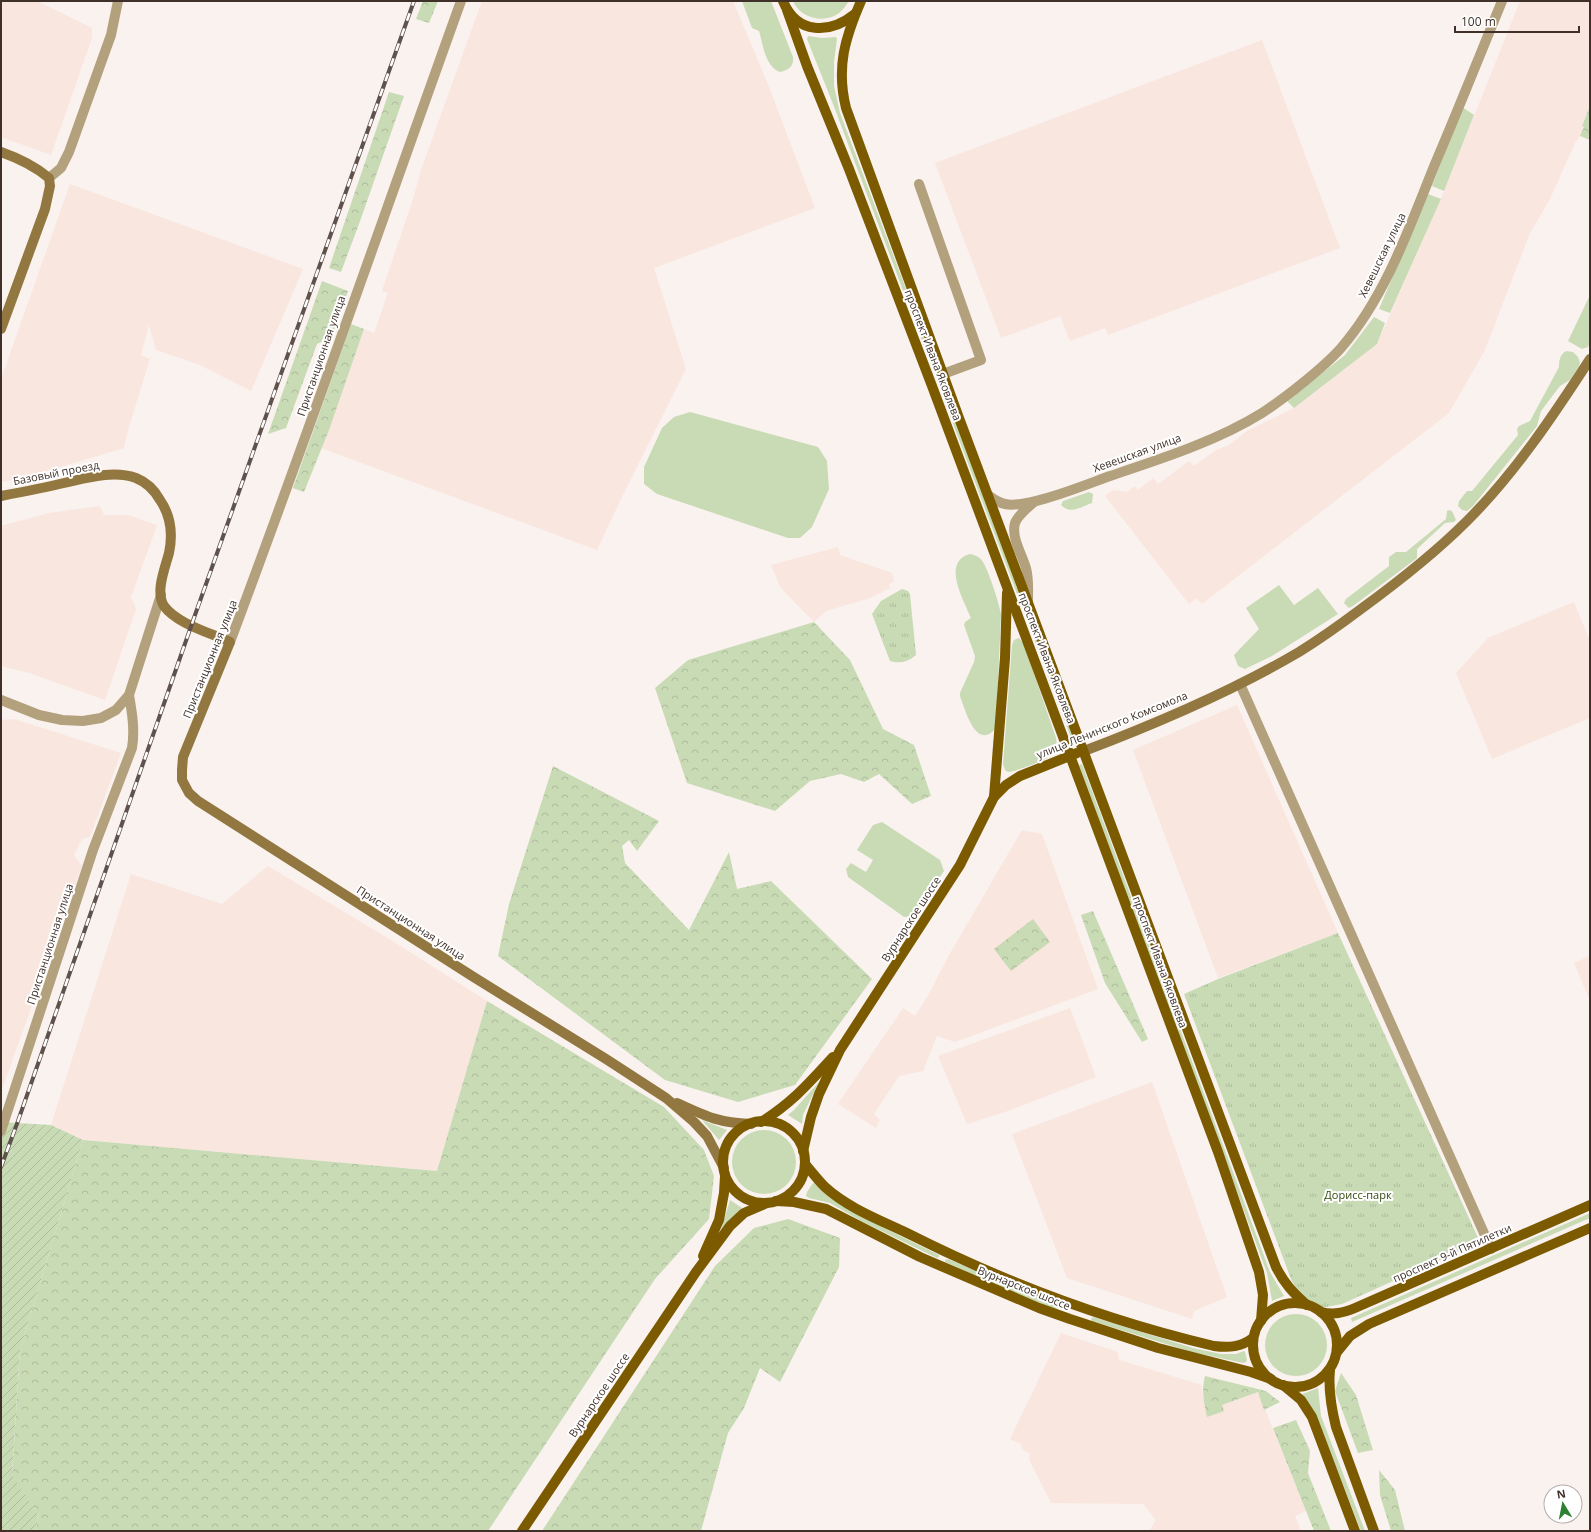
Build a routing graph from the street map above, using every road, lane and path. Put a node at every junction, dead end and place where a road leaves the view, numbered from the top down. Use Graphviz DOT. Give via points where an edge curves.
graph roads {
  1 [pos="118,1"];
  2 [pos="461,1"];
  3 [pos="861,1"];
  4 [pos="1502,1"];
  5 [pos="785,5"];
  6 [pos="855,14"];
  7 [pos="1,152"];
  8 [pos="49,178"];
  9 [pos="919,184"];
  10 [pos="1,329"];
  11 [pos="1590,359"];
  12 [pos="943,374"];
  13 [pos="988,495"];
  14 [pos="1,496"];
  15 [pos="1034,502"];
  16 [pos="1007,587"];
  17 [pos="161,595"];
  18 [pos="1028,600"];
  19 [pos="156,612"];
  20 [pos="169,612"];
  21 [pos="230,642"];
  22 [pos="1240,684"];
  23 [pos="129,695"];
  24 [pos="1,700"];
  25 [pos="1084,751"];
  26 [pos="1070,756"];
  27 [pos="994,798"];
  28 [pos="840,1050"];
  29 [pos="666,1098"];
  30 [pos="756,1123"];
  31 [pos="1,1131"];
  32 [pos="803,1151"];
  33 [pos="805,1164"];
  34 [pos="725,1171"];
  35 [pos="771,1202"];
  36 [pos="1590,1205"];
  37 [pos="1590,1228"];
  38 [pos="1491,1249"];
  39 [pos="944,1251"];
  40 [pos="938,1264"];
  41 [pos="696,1272"];
  42 [pos="1075,1304"];
  43 [pos="1307,1305"];
  44 [pos="1321,1312"];
  45 [pos="1070,1319"];
  46 [pos="1261,1321"];
  47 [pos="1253,1338"];
  48 [pos="1337,1352"];
  49 [pos="1330,1370"];
  50 [pos="1271,1379"];
  51 [pos="1283,1385"];
  52 [pos="522,1531"];
  53 [pos="1355,1531"];
  54 [pos="1374,1531"];
  1 -- 8 [label="street" via="111,35 69,152 61,168"];
  2 -- 21 [label="street, Пристанционная улица"];
  3 -- 6 [label="main road, проспект Ивана Яковлева"];
  4 -- 15 [label="street, Хевешская улица" via="1414,217 1384,283 1365,316 1339,350 1307,379 1245,424"];
  5 -- 6 [label="main road" via="800,22 809,27 837,25 846,22"];
  5 -- 16 [label="main road, проспект Ивана Яковлева"];
  6 -- 12 [label="main road, проспект Ивана Яковлева" via="845,46 842,92"];
  7 -- 8 [label="street" via="40,170"];
  8 -- 10 [label="street" via="50,186 45,209"];
  9 -- 12 [label="street" via="981,360"];
  11 -- 22 [label="street, улица Ленинского Комсомола" via="1522,457 1473,515 1441,546 1398,583 1319,639"];
  12 -- 13 [label="main road, проспект Ивана Яковлева"];
  13 -- 15 [label="street" via="1006,504"];
  13 -- 18 [label="main road, проспект Ивана Яковлева"];
  14 -- 17 [label="street, Базовый проезд" via="111,475 136,478 146,484 157,494 164,506 171,530"];
  15 -- 18 [label="street" via="1021,514 1014,530 1027,569"];
  16 -- 26 [label="main road, проспект Ивана Яковлева"];
  16 -- 27 [label="main road" via="1005,658"];
  17 -- 19 [label="street"];
  17 -- 20 [label="street" via="163,604"];
  18 -- 25 [label="main road, проспект Ивана Яковлева"];
  19 -- 20 [label="street"];
  19 -- 23 [label="street"];
  20 -- 21 [label="street"];
  21 -- 29 [label="street, Пристанционная улица" via="184,757 182,780 189,794"];
  22 -- 25 [label="street, улица Ленинского Комсомола" via="1142,729"];
  22 -- 38 [label="street"];
  23 -- 24 [label="street" via="116,710 102,718 83,721 39,715"];
  23 -- 31 [label="street, Пристанционная улица" via="134,739 132,748 93,850"];
  25 -- 26 [label="main road, улица Ленинского Комсомола"];
  25 -- 43 [label="main road, проспект Ивана Яковлева" via="1276,1267 1285,1283"];
  26 -- 27 [label="main road, улица Ленинского Комсомола" via="1020,776 1006,785"];
  26 -- 46 [label="main road, проспект Ивана Яковлева" via="1242,1221 1262,1284"];
  27 -- 28 [label="main road, Вурнарское шоссе" via="960,866"];
  28 -- 30 [label="main road, Вурнарское шоссе" via="781,1110"];
  28 -- 32 [label="main road, Вурнарское шоссе" via="819,1094"];
  29 -- 30 [label="street, Пристанционная улица" via="711,1118 733,1123"];
  29 -- 34 [label="street, Пристанционная улица" via="707,1136"];
  30 -- 32 [label="main road" via="784,1126 792,1132"];
  30 -- 34 [label="main road" via="740,1128 733,1134 724,1156"];
  32 -- 33 [label="main road"];
  33 -- 35 [label="main road" via="803,1177 796,1188 788,1196"];
  33 -- 39 [label="main road, Вурнарское шоссе" via="826,1188 846,1202"];
  34 -- 35 [label="main road" via="733,1188 745,1198"];
  34 -- 41 [label="main road, Вурнарское шоссе" via="719,1220"];
  35 -- 40 [label="main road, Вурнарское шоссе" via="794,1202 826,1210"];
  35 -- 41 [label="main road, Вурнарское шоссе" via="744,1213 730,1226"];
  36 -- 38 [label="main road, проспект 9-й Пятилетки"];
  37 -- 48 [label="main road" via="1369,1324 1350,1336"];
  38 -- 44 [label="main road, проспект 9-й Пятилетки" via="1339,1314"];
  39 -- 40 [label="main road"];
  39 -- 42 [label="main road, Вурнарское шоссе"];
  40 -- 45 [label="main road, Вурнарское шоссе"];
  41 -- 52 [label="main road, Вурнарское шоссе"];
  42 -- 45 [label="main road"];
  42 -- 47 [label="main road, Вурнарское шоссе" via="1214,1346 1237,1346"];
  43 -- 44 [label="main road"];
  43 -- 46 [label="main road" via="1287,1304 1277,1308"];
  44 -- 48 [label="main road" via="1328,1318 1336,1334"];
  45 -- 50 [label="main road, Вурнарское шоссе" via="1158,1348"];
  46 -- 47 [label="main road"];
  47 -- 50 [label="main road" via="1257,1362"];
  48 -- 49 [label="main road"];
  49 -- 51 [label="main road" via="1311,1384"];
  49 -- 54 [label="main road" via="1331,1410"];
  50 -- 51 [label="main road"];
  51 -- 53 [label="main road" via="1301,1400 1312,1417"];
}
